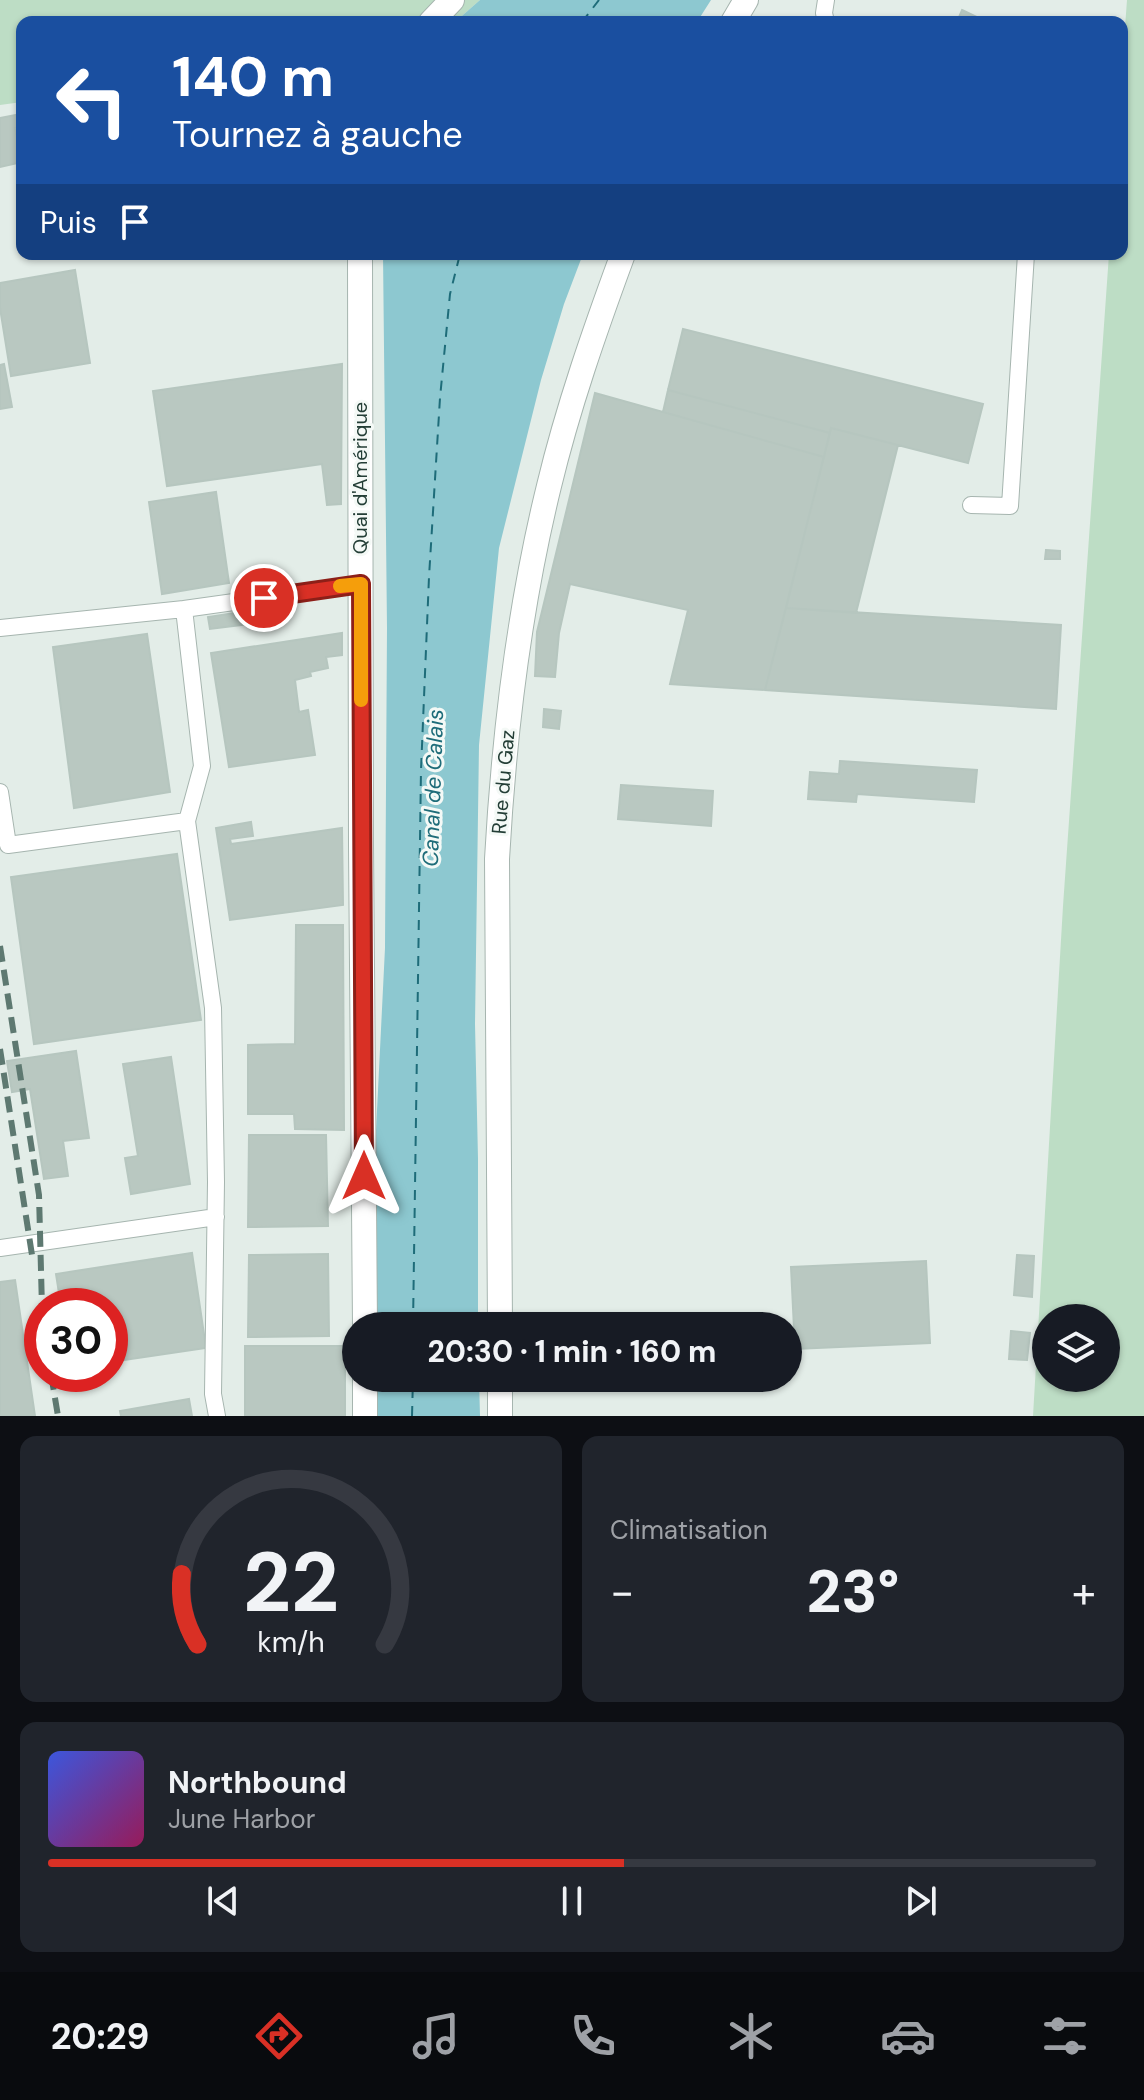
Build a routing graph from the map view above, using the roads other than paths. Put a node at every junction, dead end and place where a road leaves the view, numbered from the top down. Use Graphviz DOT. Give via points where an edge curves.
graph roads {
  1 [pos="452,0"];
  2 [pos="437,16"];
  3 [pos="360,260"];
  4 [pos="621,260"];
  5 [pos="1026,260"];
  6 [pos="971,505"];
  7 [pos="361,584"];
  8 [pos="184,609"];
  9 [pos="0,628"];
  10 [pos="0,792"];
  11 [pos="187,821"];
  12 [pos="216,1217"];
  13 [pos="0,1248"];
  14 [pos="365,1312"];
  15 [pos="500,1312"];
  16 [pos="365,1392"];
  17 [pos="500,1392"];
  18 [pos="217,1416"];
  19 [pos="365,1416"];
  20 [pos="500,1416"];
  1 -- 2 [label="street"];
  3 -- 7 [label="street, Quai d'Amérique"];
  4 -- 15 [label="street, Rue du Gaz" via="549,485 510,707 497,859"];
  5 -- 6 [label="lane" via="1010,506"];
  7 -- 8 [label="lane"];
  7 -- 14 [label="street, Quai d'Amérique"];
  8 -- 9 [label="lane"];
  8 -- 11 [label="lane" via="202,766"];
  10 -- 11 [label="lane" via="8,845"];
  11 -- 12 [label="lane" via="213,1008"];
  12 -- 13 [label="lane"];
  12 -- 18 [label="lane"];
  16 -- 19 [label="street"];
  17 -- 20 [label="street"];
}
